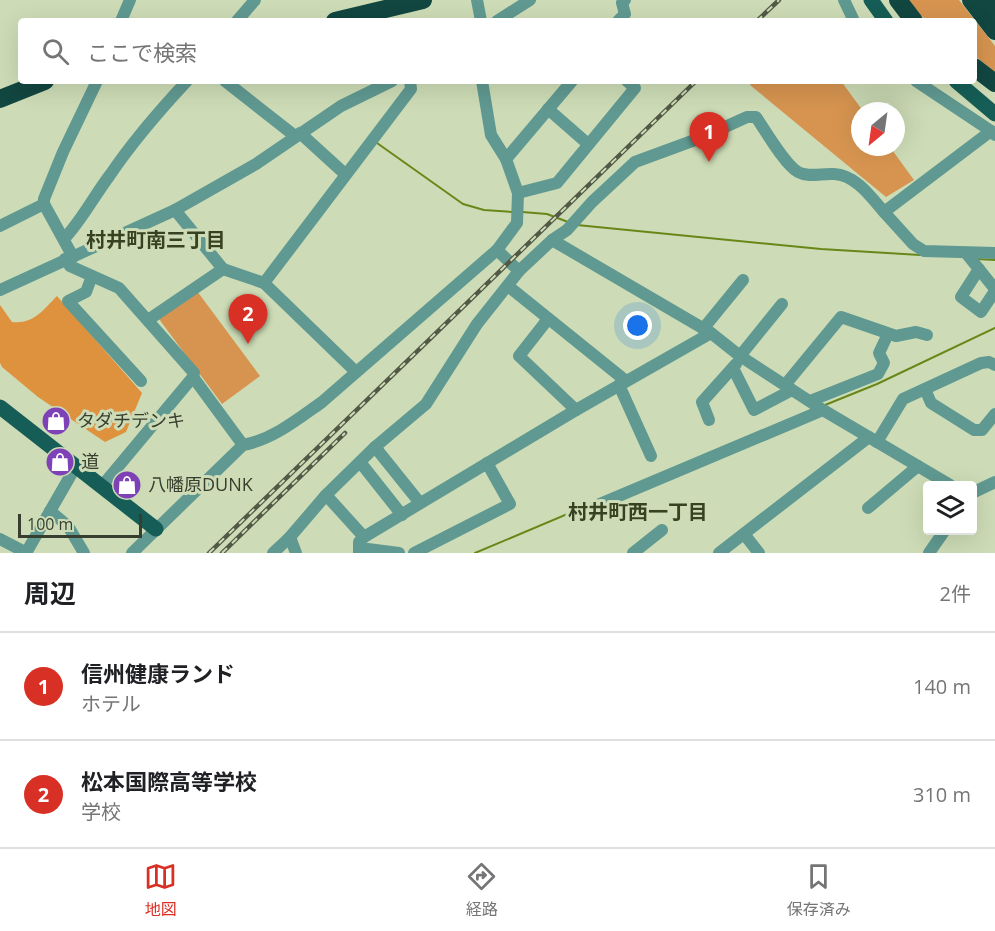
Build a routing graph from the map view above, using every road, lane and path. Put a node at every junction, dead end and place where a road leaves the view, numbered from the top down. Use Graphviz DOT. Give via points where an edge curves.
graph roads {
  1 [pos="130,0"];
  2 [pos="255,0"];
  3 [pos="404,0"];
  4 [pos="423,0"];
  5 [pos="477,0"];
  6 [pos="530,0"];
  7 [pos="625,0"];
  8 [pos="844,0"];
  9 [pos="871,0"];
  10 [pos="898,0"];
  11 [pos="971,0"];
  12 [pos="990,0"];
  13 [pos="995,7"];
  14 [pos="386,10"];
  15 [pos="122,18"];
  16 [pos="240,18"];
  17 [pos="349,18"];
  18 [pos="480,18"];
  19 [pos="502,18"];
  20 [pos="621,18"];
  21 [pos="853,18"];
  22 [pos="884,18"];
  23 [pos="912,18"];
  24 [pos="995,31"];
  25 [pos="977,69"];
  26 [pos="995,83"];
  27 [pos="36,84"];
  28 [pos="96,84"];
  29 [pos="184,84"];
  30 [pos="229,84"];
  31 [pos="386,84"];
  32 [pos="410,84"];
  33 [pos="482,84"];
  34 [pos="569,84"];
  35 [pos="630,84"];
  36 [pos="920,84"];
  37 [pos="960,84"];
  38 [pos="1,96"];
  39 [pos="548,109"];
  40 [pos="995,114"];
  41 [pos="993,133"];
  42 [pos="298,135"];
  43 [pos="588,144"];
  44 [pos="506,159"];
  45 [pos="345,174"];
  46 [pos="518,193"];
  47 [pos="45,204"];
  48 [pos="175,210"];
  49 [pos="884,212"];
  50 [pos="0,226"];
  51 [pos="64,239"];
  52 [pos="552,240"];
  53 [pos="497,250"];
  54 [pos="966,253"];
  55 [pos="995,253"];
  56 [pos="69,258"];
  57 [pos="223,268"];
  58 [pos="979,269"];
  59 [pos="519,271"];
  60 [pos="92,276"];
  61 [pos="743,280"];
  62 [pos="264,283"];
  63 [pos="508,286"];
  64 [pos="0,290"];
  65 [pos="995,290"];
  66 [pos="782,304"];
  67 [pos="548,319"];
  68 [pos="148,320"];
  69 [pos="707,331"];
  70 [pos="888,334"];
  71 [pos="927,335"];
  72 [pos="741,357"];
  73 [pos="995,365"];
  74 [pos="733,368"];
  75 [pos="356,372"];
  76 [pos="193,377"];
  77 [pos="141,381"];
  78 [pos="623,383"];
  79 [pos="788,387"];
  80 [pos="925,388"];
  81 [pos="810,401"];
  82 [pos="0,407"];
  83 [pos="576,410"];
  84 [pos="824,410"];
  85 [pos="995,414"];
  86 [pos="709,420"];
  87 [pos="873,439"];
  88 [pos="243,446"];
  89 [pos="375,447"];
  90 [pos="651,456"];
  91 [pos="360,462"];
  92 [pos="487,463"];
  93 [pos="76,466"];
  94 [pos="918,466"];
  95 [pos="942,481"];
  96 [pos="995,482"];
  97 [pos="102,486"];
  98 [pos="977,491"];
  99 [pos="326,495"];
  100 [pos="420,503"];
  101 [pos="595,506"];
  102 [pos="868,508"];
  103 [pos="50,511"];
  104 [pos="402,514"];
  105 [pos="156,529"];
  106 [pos="662,530"];
  107 [pos="744,534"];
  108 [pos="942,535"];
  109 [pos="290,537"];
  110 [pos="0,539"];
  111 [pos="361,546"];
  112 [pos="26,553"];
  113 [pos="84,553"];
  114 [pos="132,553"];
  115 [pos="273,553"];
  116 [pos="296,553"];
  117 [pos="399,553"];
  118 [pos="414,553"];
  119 [pos="633,553"];
  120 [pos="719,553"];
  121 [pos="759,553"];
  122 [pos="929,553"];
  1 -- 15 [label="street"];
  2 -- 16 [label="street"];
  3 -- 14 [label="highway"];
  4 -- 14 [label="highway"];
  5 -- 18 [label="street"];
  6 -- 19 [label="street"];
  7 -- 20 [label="street" via="625,14"];
  8 -- 21 [label="street"];
  9 -- 22 [label="main road"];
  10 -- 23 [label="highway"];
  11 -- 24 [label="highway"];
  12 -- 13 [label="highway"];
  14 -- 17 [label="highway"];
  25 -- 26 [label="highway"];
  27 -- 38 [label="highway"];
  28 -- 47 [label="street" via="63,152"];
  29 -- 51 [label="street" via="147,124"];
  30 -- 42 [label="street"];
  31 -- 42 [label="street" via="341,106"];
  32 -- 45 [label="street" via="411,89"];
  33 -- 44 [label="street" via="491,135"];
  34 -- 39 [label="street"];
  35 -- 43 [label="street" via="635,88"];
  36 -- 41 [label="street"];
  37 -- 40 [label="main road"];
  39 -- 43 [label="street"];
  39 -- 44 [label="street"];
  41 -- 49 [label="street"];
  42 -- 45 [label="street"];
  42 -- 48 [label="street"];
  43 -- 46 [label="street" via="557,183"];
  44 -- 46 [label="street"];
  45 -- 62 [label="street"];
  46 -- 53 [label="street" via="517,223"];
  47 -- 50 [label="street"];
  47 -- 51 [label="street"];
  48 -- 56 [label="street"];
  48 -- 57 [label="street"];
  49 -- 52 [label="street" via="843,175 805,175 792,168 756,117 747,117 703,138 635,162"];
  49 -- 54 [label="street" via="924,251"];
  51 -- 56 [label="street"];
  52 -- 59 [label="street"];
  52 -- 69 [label="street"];
  53 -- 59 [label="street"];
  53 -- 75 [label="street"];
  54 -- 55 [label="street"];
  54 -- 58 [label="street"];
  56 -- 60 [label="street" via="70,266"];
  56 -- 64 [label="street"];
  57 -- 62 [label="street"];
  57 -- 68 [label="street"];
  58 -- 65 [label="street"];
  58 -- 65 [label="street" via="961,297 981,312"];
  59 -- 63 [label="street"];
  60 -- 68 [label="street" via="119,288"];
  60 -- 77 [label="street" via="86,292 68,301"];
  61 -- 69 [label="street"];
  62 -- 75 [label="street"];
  63 -- 67 [label="street"];
  63 -- 89 [label="street" via="477,324 426,404"];
  66 -- 72 [label="street"];
  67 -- 78 [label="street"];
  67 -- 83 [label="street" via="519,356"];
  68 -- 76 [label="street" via="194,373"];
  69 -- 72 [label="street"];
  69 -- 78 [label="street"];
  70 -- 71 [label="street"];
  70 -- 79 [label="street" via="841,317"];
  70 -- 81 [label="street" via="879,353 884,363 879,374"];
  72 -- 74 [label="street"];
  72 -- 79 [label="street"];
  73 -- 80 [label="street" via="981,363"];
  74 -- 79 [label="street" via="754,410"];
  74 -- 86 [label="street" via="702,402"];
  75 -- 88 [label="street" via="295,421"];
  76 -- 88 [label="street"];
  76 -- 97 [label="street"];
  78 -- 83 [label="street"];
  78 -- 90 [label="street"];
  79 -- 81 [label="street"];
  80 -- 85 [label="street" via="931,403 974,430 982,430"];
  80 -- 87 [label="street" via="903,399"];
  81 -- 84 [label="street"];
  82 -- 93 [label="main road"];
  83 -- 92 [label="street"];
  84 -- 87 [label="street"];
  84 -- 101 [label="street"];
  87 -- 94 [label="street"];
  87 -- 107 [label="street"];
  88 -- 105 [label="street"];
  89 -- 91 [label="street"];
  89 -- 100 [label="street"];
  91 -- 99 [label="street"];
  91 -- 104 [label="street"];
  92 -- 100 [label="street"];
  92 -- 118 [label="street" via="510,504"];
  93 -- 97 [label="main road"];
  93 -- 103 [label="street"];
  94 -- 95 [label="street"];
  94 -- 102 [label="street"];
  96 -- 98 [label="street"];
  97 -- 105 [label="main road"];
  99 -- 109 [label="street"];
  99 -- 111 [label="street"];
  100 -- 104 [label="street"];
  103 -- 112 [label="street"];
  103 -- 113 [label="street" via="68,526"];
  104 -- 111 [label="street"];
  105 -- 114 [label="street"];
  106 -- 119 [label="street"];
  107 -- 120 [label="street"];
  107 -- 121 [label="street"];
  108 -- 122 [label="street"];
  109 -- 115 [label="street"];
  109 -- 116 [label="street"];
  110 -- 112 [label="street"];
  111 -- 117 [label="street"];
}
